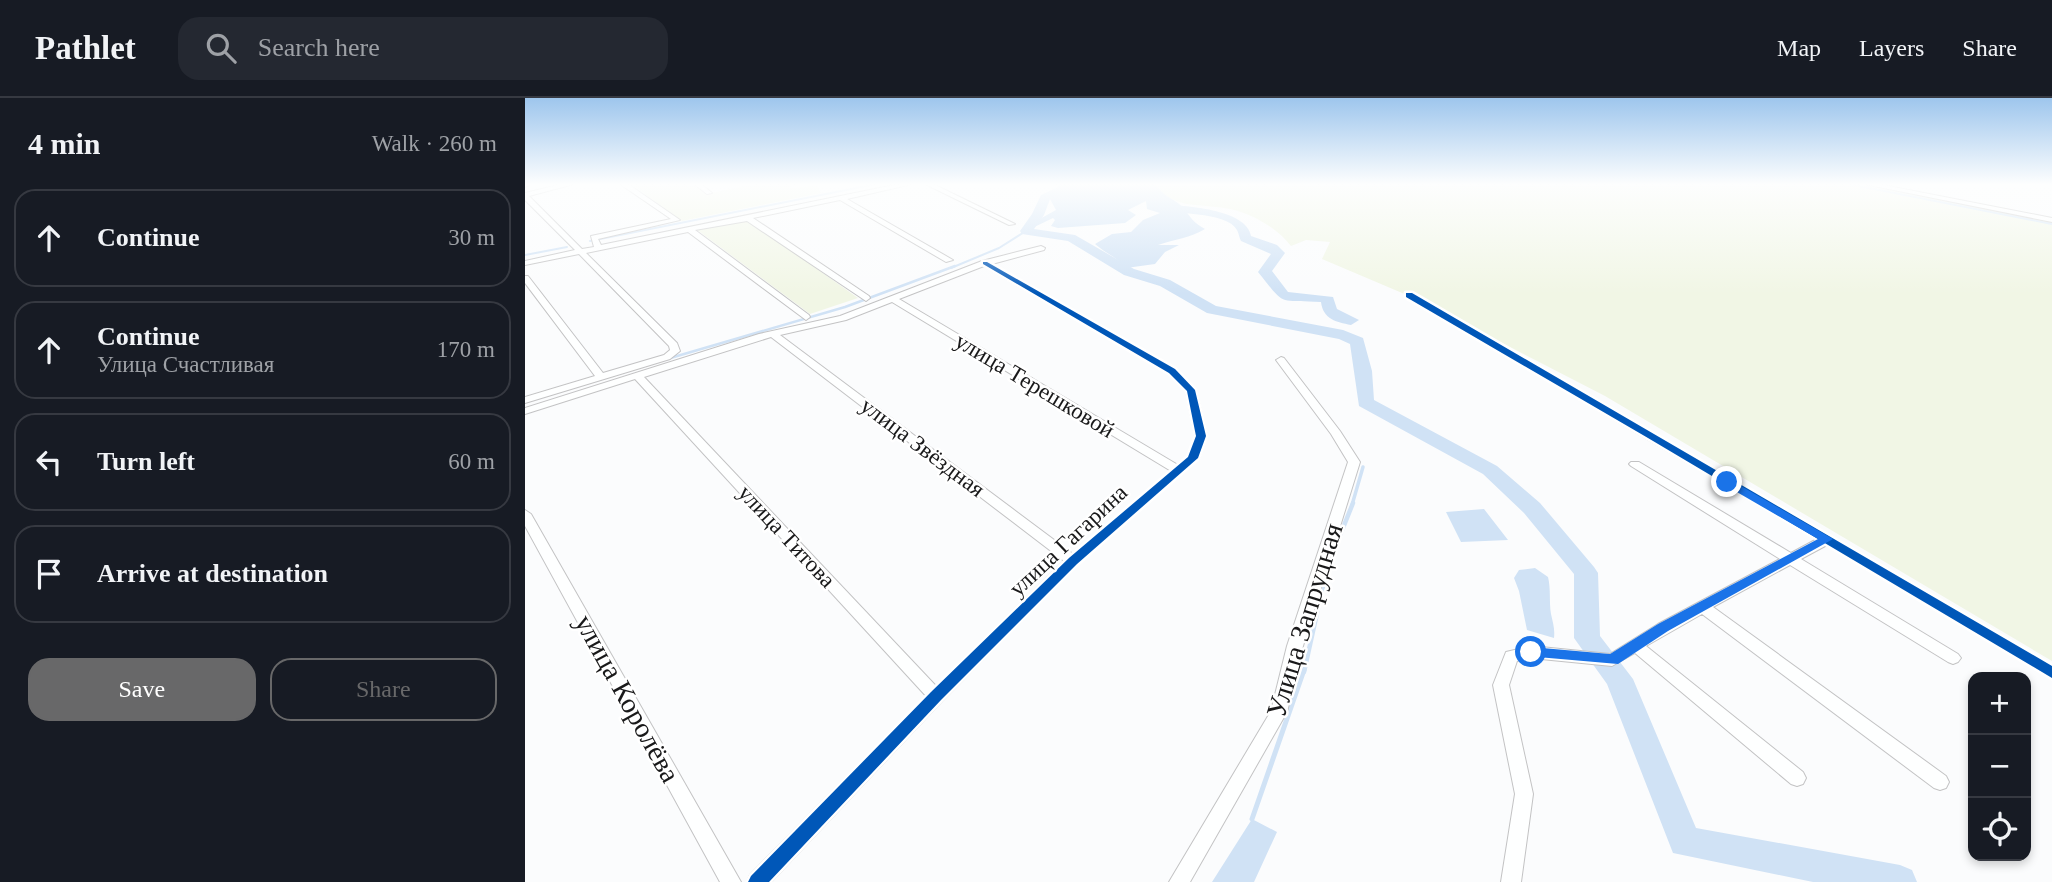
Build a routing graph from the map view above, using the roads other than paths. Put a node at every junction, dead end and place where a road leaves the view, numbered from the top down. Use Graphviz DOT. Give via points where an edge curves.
graph roads {
  1 [pos="550,221"];
  2 [pos="673,221"];
  3 [pos="729,221"];
  4 [pos="750,221"];
  5 [pos="880,221"];
  6 [pos="1004,221"];
  7 [pos="1011,224"];
  8 [pos="689,229"];
  9 [pos="598,247"];
  10 [pos="1041,248"];
  11 [pos="579,251"];
  12 [pos="949,260"];
  13 [pos="525,263"];
  14 [pos="985,263"];
  15 [pos="525,278"];
  16 [pos="1409,295"];
  17 [pos="866,298"];
  18 [pos="893,299"];
  19 [pos="806,317"];
  20 [pos="773,334"];
  21 [pos="1281,360"];
  22 [pos="637,375"];
  23 [pos="600,376"];
  24 [pos="525,400"];
  25 [pos="525,411"];
  26 [pos="1635,464"];
  27 [pos="1178,470"];
  28 [pos="525,514"];
  29 [pos="1827,539"];
  30 [pos="1792,559"];
  31 [pos="1073,561"];
  32 [pos="1703,607"];
  33 [pos="1636,646"];
  34 [pos="1953,659"];
  35 [pos="2052,673"];
  36 [pos="936,696"];
  37 [pos="1797,778"];
  38 [pos="1940,782"];
  39 [pos="731,882"];
  40 [pos="757,882"];
  41 [pos="1179,882"];
  42 [pos="1511,882"];
  1 -- 11 [label="street"];
  2 -- 9 [label="street" via="594,238"];
  3 -- 8 [label="street"];
  4 -- 17 [label="street"];
  5 -- 12 [label="street"];
  6 -- 7 [label="street"];
  8 -- 9 [label="street"];
  8 -- 19 [label="street"];
  9 -- 11 [label="street"];
  10 -- 14 [label="street"];
  11 -- 13 [label="street"];
  11 -- 23 [label="street" via="674,345 675,351 667,357"];
  14 -- 18 [label="street"];
  14 -- 27 [label="street, улица Гагарина" via="1183,381 1191,390 1201,436 1193,458"];
  15 -- 23 [label="street"];
  16 -- 29 [label="street"];
  18 -- 20 [label="street" via="843,318"];
  18 -- 27 [label="street, улица Терешковой"];
  20 -- 22 [label="street"];
  20 -- 31 [label="street, улица Звёздная"];
  21 -- 41 [label="street, Улица Запрудная" via="1353,462 1279,712"];
  22 -- 25 [label="street"];
  22 -- 36 [label="street, улица Титова"];
  23 -- 24 [label="street"];
  26 -- 30 [label="street"];
  27 -- 31 [label="street, улица Гагарина"];
  28 -- 39 [label="street, улица Королёва"];
  29 -- 30 [label="street"];
  29 -- 35 [label="street"];
  30 -- 32 [label="street"];
  30 -- 34 [label="street"];
  31 -- 36 [label="street, улица Гагарина"];
  32 -- 33 [label="street"];
  32 -- 38 [label="street"];
  33 -- 37 [label="street"];
  33 -- 42 [label="street" via="1612,660 1531,652 1511,656 1501,685 1524,794"];
  36 -- 40 [label="street, улица Гагарина"];
}
